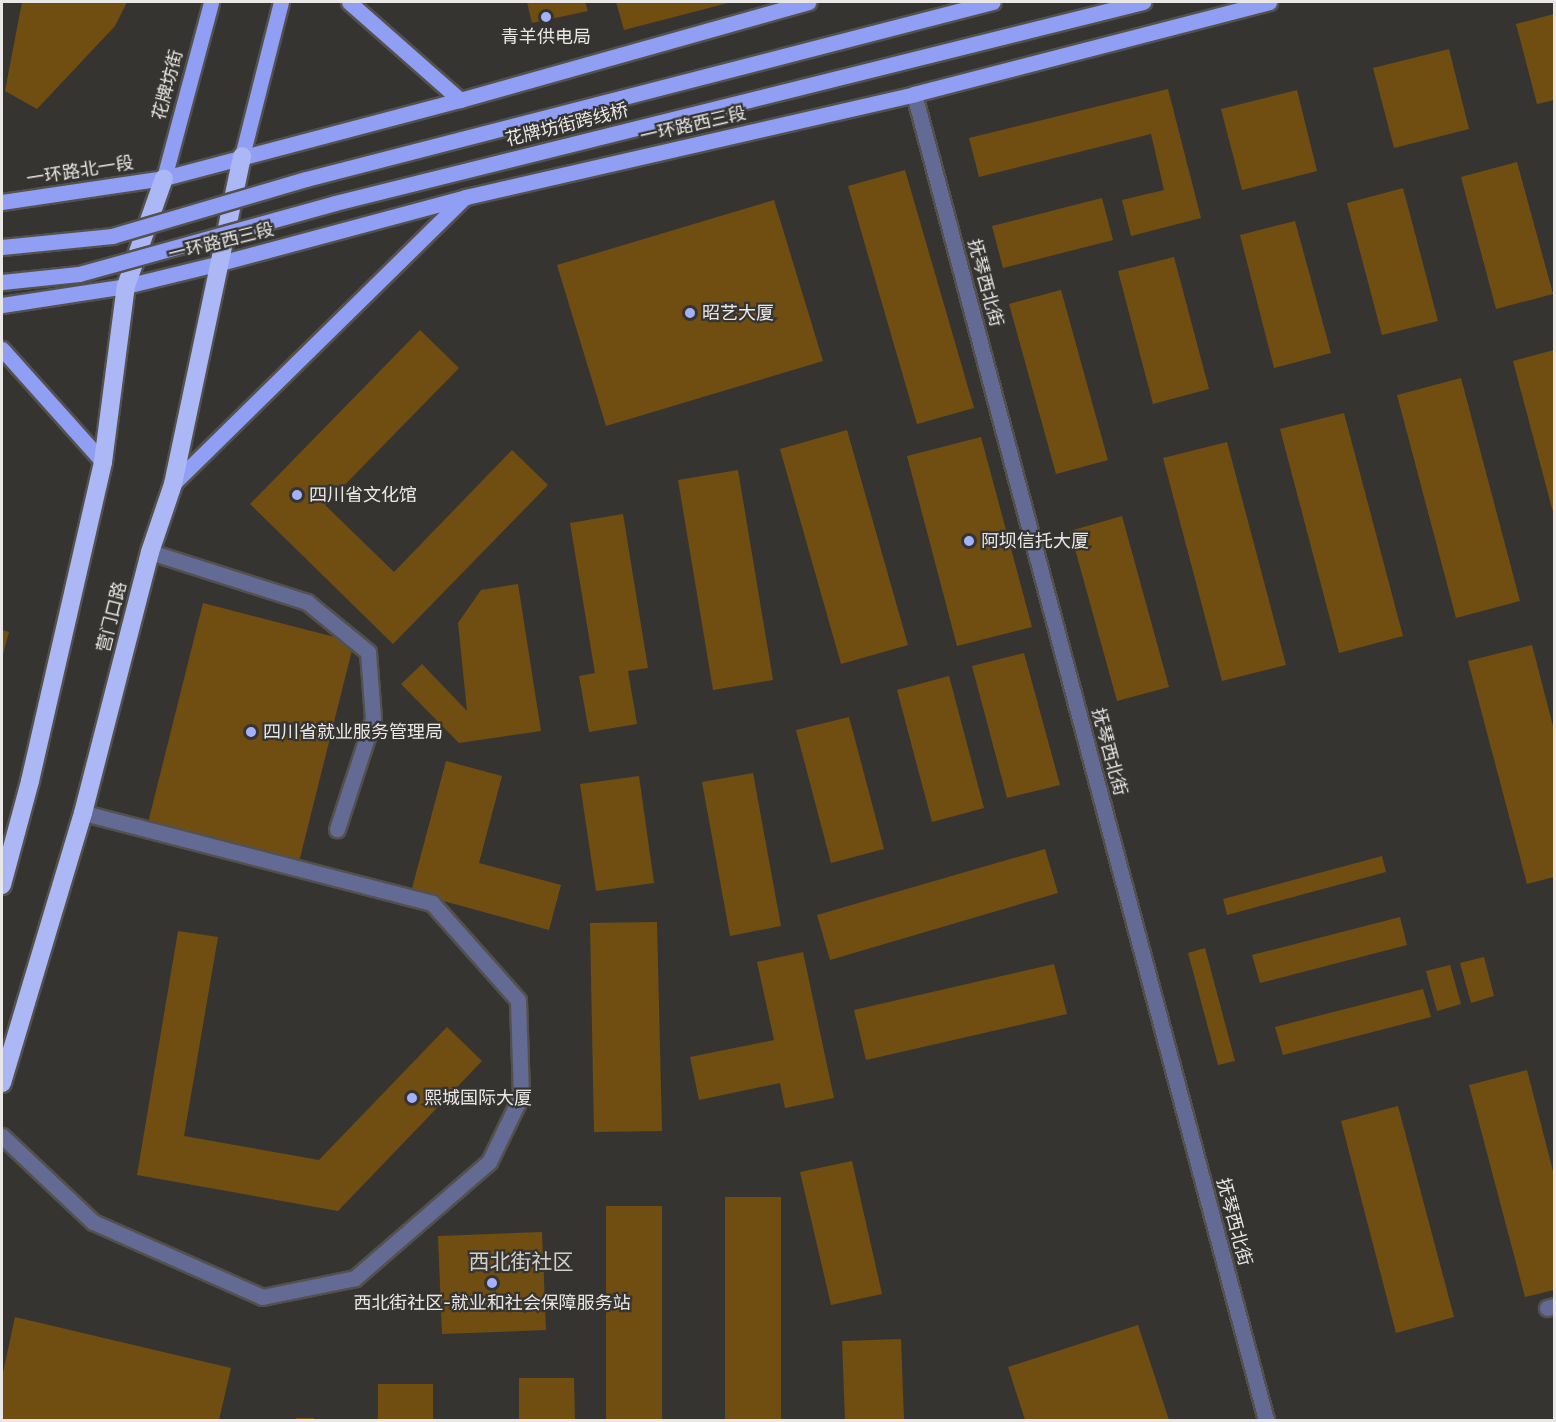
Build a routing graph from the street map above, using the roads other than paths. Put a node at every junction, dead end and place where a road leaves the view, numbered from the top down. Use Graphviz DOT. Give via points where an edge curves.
graph roads {
  1 [pos="211,2"];
  2 [pos="281,2"];
  3 [pos="349,2"];
  4 [pos="807,2"];
  5 [pos="993,2"];
  6 [pos="1143,2"];
  7 [pos="1269,2"];
  8 [pos="914,94"];
  9 [pos="460,100"];
  10 [pos="242,156"];
  11 [pos="164,178"];
  12 [pos="466,197"];
  13 [pos="2,202"];
  14 [pos="2,247"];
  15 [pos="220,264"];
  16 [pos="2,282"];
  17 [pos="126,286"];
  18 [pos="2,305"];
  19 [pos="2,349"];
  20 [pos="103,462"];
  21 [pos="173,484"];
  22 [pos="150,552"];
  23 [pos="83,813"];
  24 [pos="337,829"];
  25 [pos="2,885"];
  26 [pos="2,1083"];
  27 [pos="2,1136"];
  28 [pos="1266,1420"];
  1 -- 11 [label="main road, 花牌坊街"];
  2 -- 10 [label="main road"];
  3 -- 9 [label="main road"];
  4 -- 9 [label="main road"];
  5 -- 14 [label="main road, 花牌坊街跨线桥, bridge" via="306,179 112,236"];
  6 -- 16 [label="main road, 花牌坊街跨线桥, bridge" via="335,203 79,274"];
  7 -- 8 [label="main road, 一环路西三段"];
  8 -- 12 [label="main road, 一环路西三段"];
  8 -- 28 [label="street, 抚琴西北街"];
  9 -- 10 [label="main road"];
  10 -- 11 [label="main road"];
  10 -- 15 [label="highway, 营门口路"];
  11 -- 13 [label="main road, 一环路北一段"];
  11 -- 17 [label="highway"];
  12 -- 15 [label="main road, 一环路西三段"];
  12 -- 21 [label="main road"];
  15 -- 17 [label="main road, 一环路西三段"];
  15 -- 21 [label="highway, 营门口路"];
  17 -- 18 [label="main road"];
  17 -- 20 [label="highway"];
  19 -- 20 [label="main road"];
  20 -- 25 [label="highway" via="30,781"];
  21 -- 22 [label="highway, 营门口路"];
  22 -- 23 [label="highway, 营门口路"];
  22 -- 24 [label="street" via="307,602 368,652 373,719"];
  23 -- 26 [label="highway, 营门口路"];
  23 -- 27 [label="street" via="432,903 518,1000 521,1096 489,1162 355,1278 262,1297 93,1222"];
}
